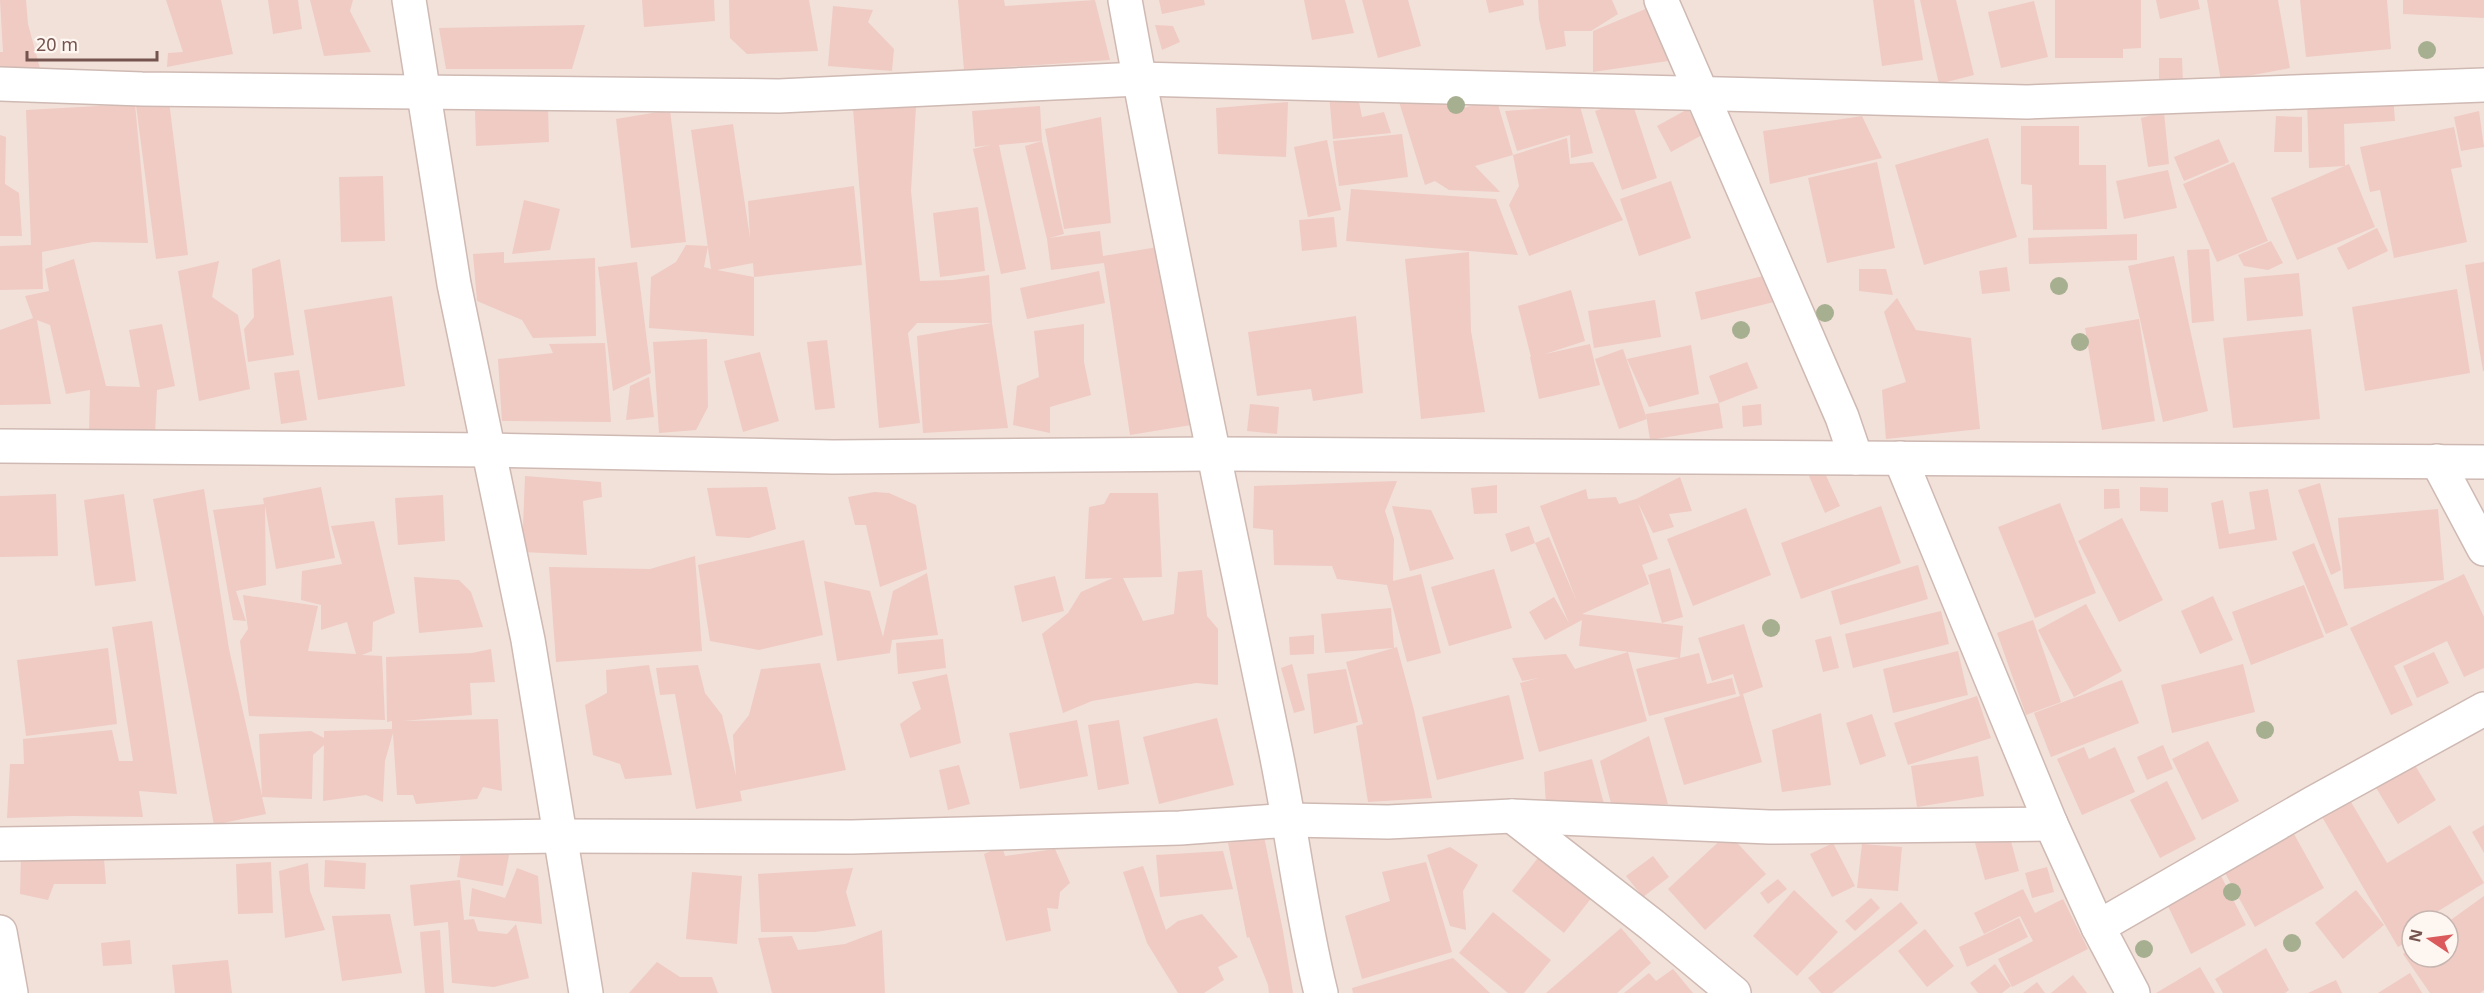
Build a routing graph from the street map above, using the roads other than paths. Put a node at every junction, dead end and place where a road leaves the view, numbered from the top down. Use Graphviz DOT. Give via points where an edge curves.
graph roads {
  1 [pos="409,0"];
  2 [pos="1125,0"];
  3 [pos="1661,0"];
  4 [pos="1139,79"];
  5 [pos="0,84"];
  6 [pos="2484,85"];
  7 [pos="424,92"];
  8 [pos="1703,93"];
  9 [pos="0,446"];
  10 [pos="489,450"];
  11 [pos="1213,454"];
  12 [pos="1856,458"];
  13 [pos="1900,458"];
  14 [pos="2437,461"];
  15 [pos="2484,462"];
  16 [pos="2484,549"];
  17 [pos="2484,709"];
  18 [pos="1512,816"];
  19 [pos="1290,820"];
  20 [pos="2051,824"];
  21 [pos="559,836"];
  22 [pos="0,844"];
  23 [pos="2098,927"];
  24 [pos="0,932"];
  25 [pos="11,993"];
  26 [pos="586,993"];
  27 [pos="1321,993"];
  28 [pos="1734,993"];
  29 [pos="2133,993"];
  1 -- 7 [label="street"];
  2 -- 4 [label="street"];
  3 -- 8 [label="street"];
  4 -- 7 [label="street" via="779,96"];
  4 -- 8 [label="street"];
  4 -- 11 [label="street"];
  5 -- 7 [label="street"];
  6 -- 8 [label="street" via="2027,102"];
  7 -- 10 [label="street" via="454,284"];
  8 -- 12 [label="street"];
  9 -- 10 [label="street"];
  10 -- 11 [label="street" via="832,457"];
  10 -- 21 [label="street" via="528,640"];
  11 -- 12 [label="street"];
  11 -- 19 [label="street"];
  12 -- 13 [label="street"];
  13 -- 14 [label="street"];
  13 -- 20 [label="street"];
  14 -- 15 [label="street"];
  14 -- 16 [label="street"];
  17 -- 23 [label="street"];
  18 -- 19 [label="street" via="1388,822"];
  18 -- 20 [label="street" via="1769,827"];
  18 -- 28 [label="street"];
  19 -- 21 [label="street" via="1180,828 852,837"];
  19 -- 27 [label="street" via="1307,938"];
  20 -- 23 [label="street"];
  21 -- 22 [label="street"];
  21 -- 26 [label="street"];
  23 -- 29 [label="street"];
  24 -- 25 [label="street"];
}
